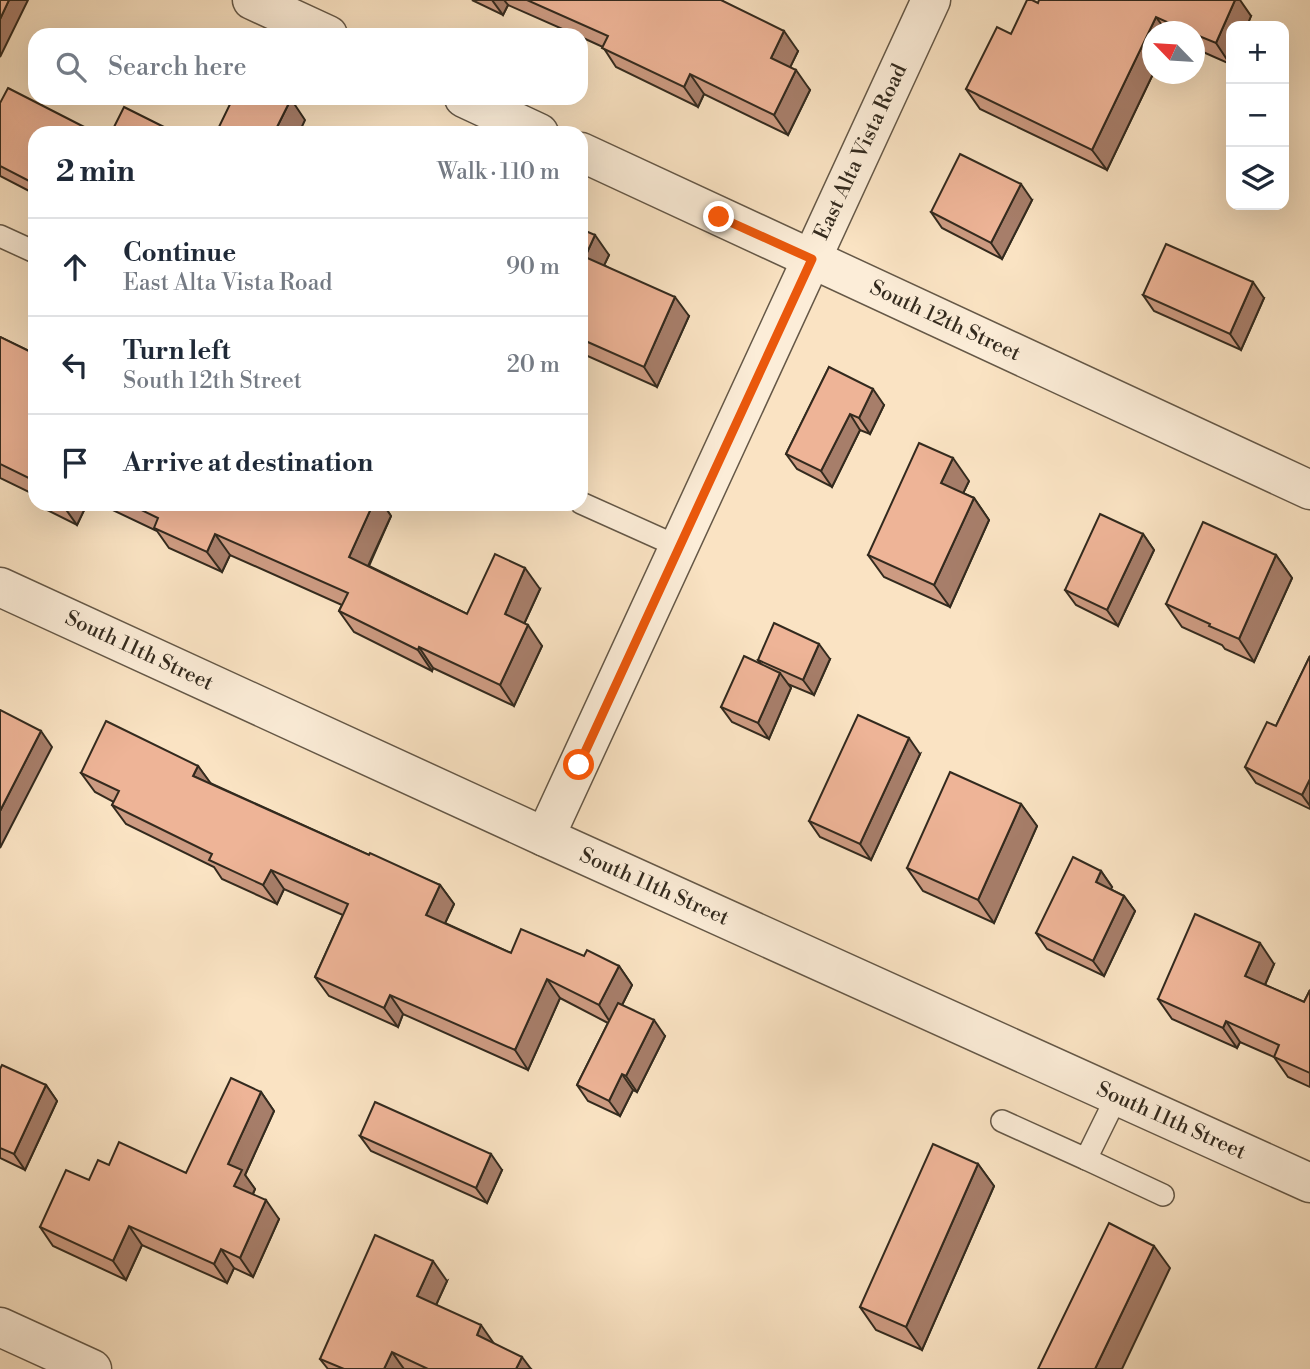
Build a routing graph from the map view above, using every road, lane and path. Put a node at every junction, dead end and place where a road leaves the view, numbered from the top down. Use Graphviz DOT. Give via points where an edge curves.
graph roads {
  1 [pos="252,0"];
  2 [pos="931,0"];
  3 [pos="313,28"];
  4 [pos="479,105"];
  5 [pos="524,126"];
  6 [pos="588,155"];
  7 [pos="0,236"];
  8 [pos="28,249"];
  9 [pos="812,259"];
  10 [pos="1310,490"];
  11 [pos="588,506"];
  12 [pos="679,547"];
  13 [pos="0,587"];
  14 [pos="545,837"];
  15 [pos="1117,1096"];
  16 [pos="1002,1121"];
  17 [pos="1086,1158"];
  18 [pos="1310,1183"];
  19 [pos="1163,1195"];
  20 [pos="0,1326"];
  21 [pos="92,1369"];
  1 -- 3 [label="street"];
  2 -- 9 [label="street, East Alta Vista Road"];
  4 -- 5 [label="street"];
  6 -- 9 [label="street, South 12th Street"];
  7 -- 8 [label="lane"];
  9 -- 10 [label="street, South 12th Street"];
  9 -- 12 [label="street, East Alta Vista Road"];
  11 -- 12 [label="lane"];
  12 -- 14 [label="street, East Alta Vista Road"];
  13 -- 14 [label="street, South 11th Street"];
  14 -- 15 [label="street, South 11th Street"];
  15 -- 17 [label="lane"];
  15 -- 18 [label="street, South 11th Street"];
  16 -- 17 [label="lane"];
  17 -- 19 [label="lane"];
  20 -- 21 [label="street"];
}
